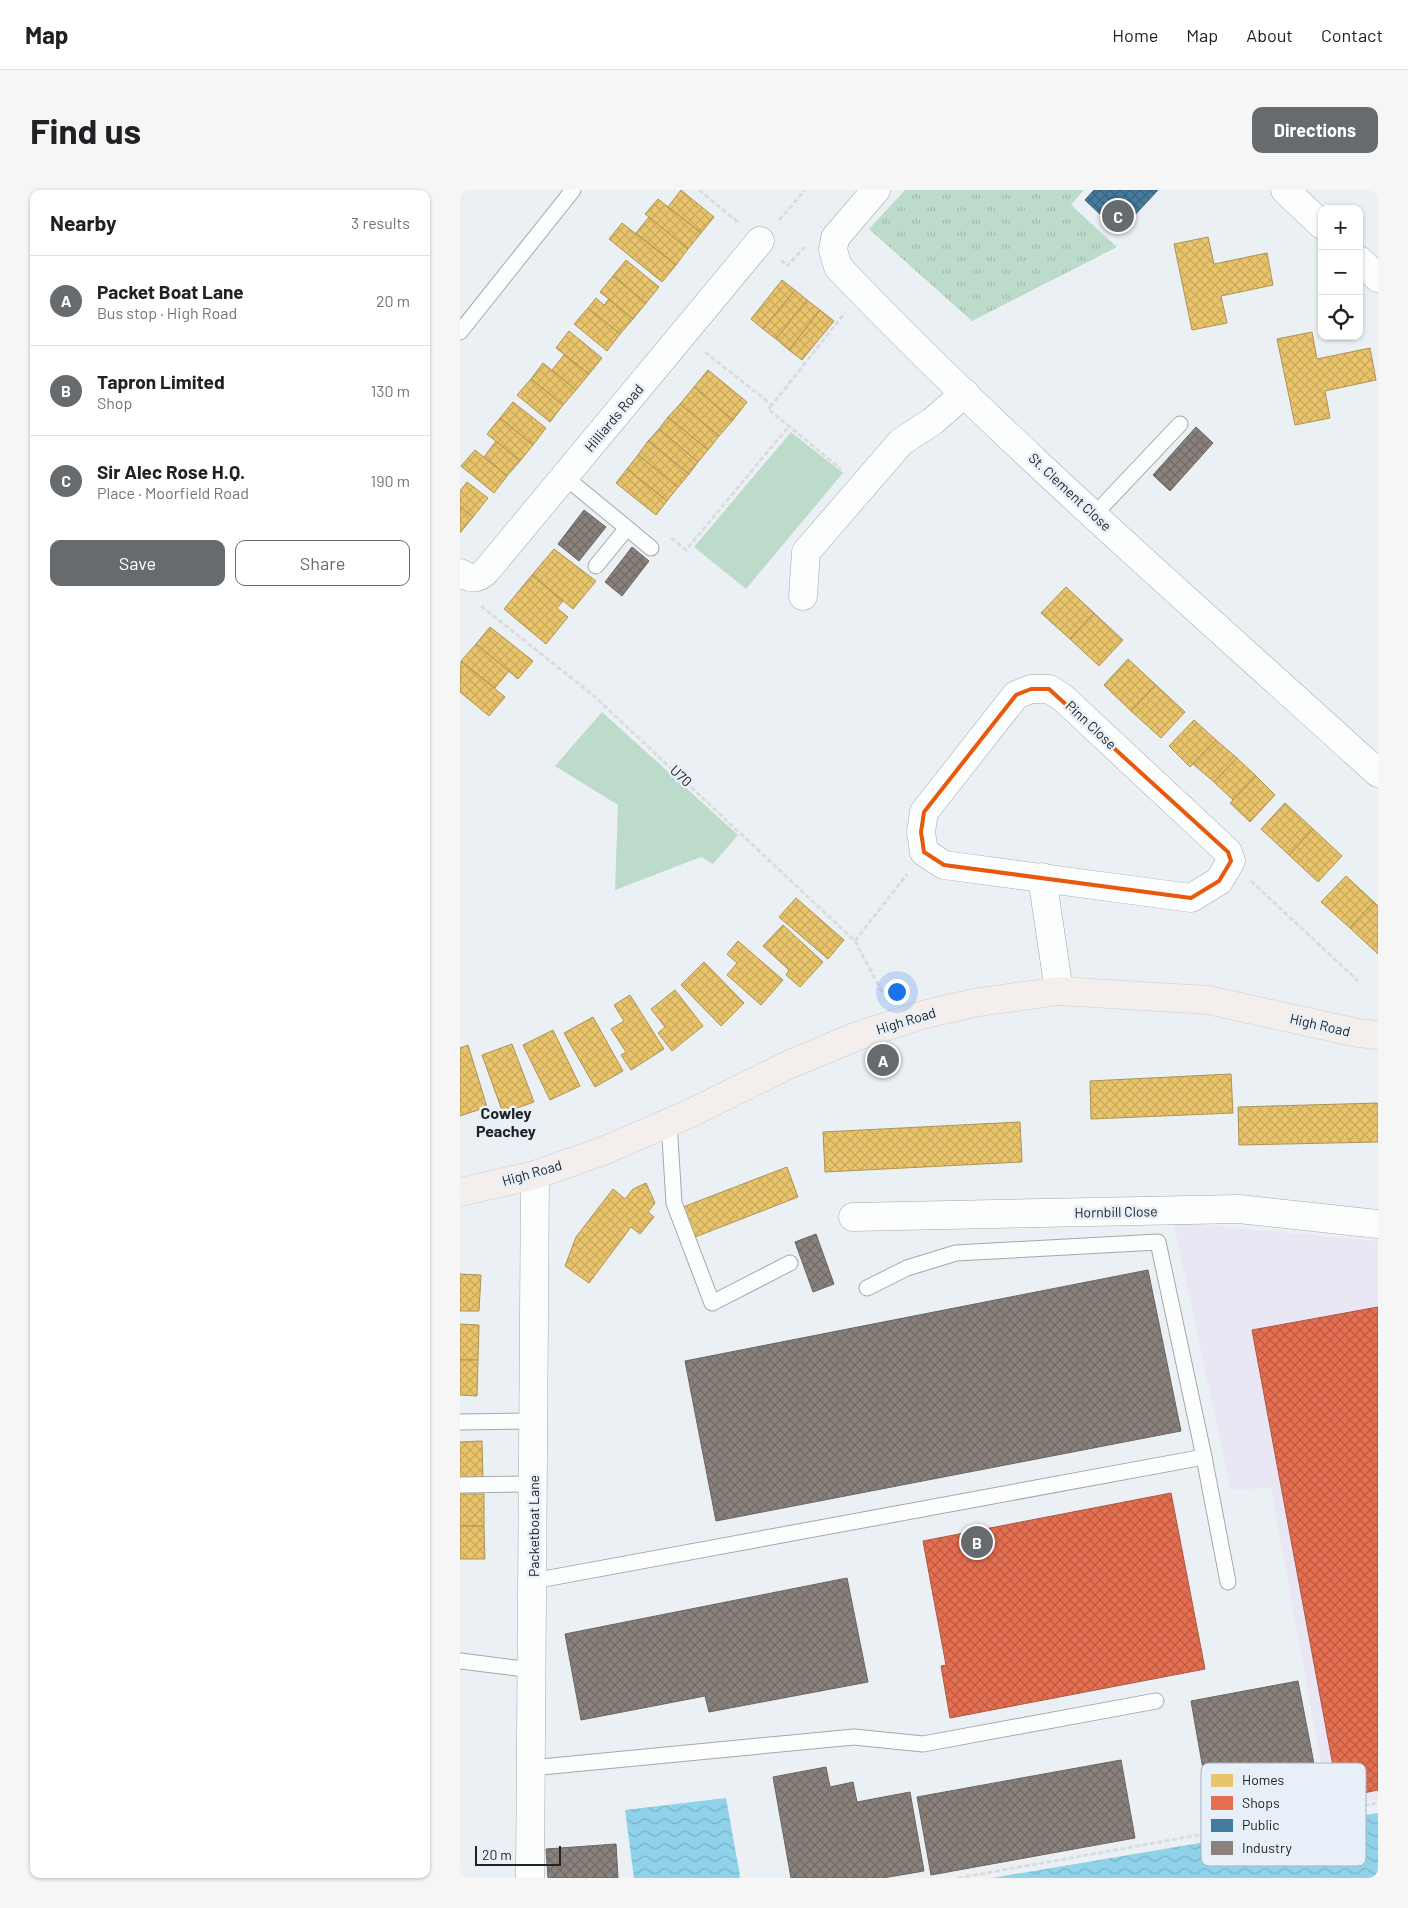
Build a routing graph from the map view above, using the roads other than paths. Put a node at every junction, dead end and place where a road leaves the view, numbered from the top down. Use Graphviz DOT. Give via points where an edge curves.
graph roads {
  1 [pos="573,190"];
  2 [pos="876,190"];
  3 [pos="1284,190"];
  4 [pos="1318,221"];
  5 [pos="760,241"];
  6 [pos="1363,264"];
  7 [pos="1378,278"];
  8 [pos="460,332"];
  9 [pos="965,393"];
  10 [pos="1180,424"];
  11 [pos="565,477"];
  12 [pos="1094,515"];
  13 [pos="626,528"];
  14 [pos="651,548"];
  15 [pos="596,566"];
  16 [pos="464,575"];
  17 [pos="803,596"];
  18 [pos="1378,773"];
  19 [pos="1042,877"];
  20 [pos="1059,991"];
  21 [pos="1378,1035"];
  22 [pos="669,1122"];
  23 [pos="535,1175"];
  24 [pos="460,1192"];
  25 [pos="853,1217"];
  26 [pos="1378,1224"];
  27 [pos="790,1263"];
  28 [pos="867,1288"];
  29 [pos="534,1421"];
  30 [pos="460,1422"];
  31 [pos="1204,1457"];
  32 [pos="534,1484"];
  33 [pos="460,1485"];
  34 [pos="534,1581"];
  35 [pos="1228,1582"];
  36 [pos="460,1661"];
  37 [pos="532,1670"];
  38 [pos="1156,1701"];
  39 [pos="531,1768"];
  40 [pos="530,1878"];
  1 -- 8 [label="lane"];
  2 -- 9 [label="street, St. Clement Close" via="833,244 838,267"];
  3 -- 4 [label="street"];
  5 -- 11 [label="street, Hilliards Road"];
  6 -- 7 [label="street"];
  9 -- 12 [label="street, St. Clement Close"];
  9 -- 17 [label="street" via="933,421 901,442 806,552"];
  10 -- 12 [label="lane"];
  11 -- 13 [label="lane"];
  11 -- 16 [label="street, Hilliards Road" via="484,574 474,578"];
  12 -- 18 [label="street, St. Clement Close"];
  13 -- 14 [label="lane"];
  13 -- 15 [label="lane"];
  19 -- 19 [label="street, Pinn Close" via="944,865 924,852 921,832 924,812 1016,695 1031,689 1049,689 1062,698 1228,852 1231,861 1219,881 1192,898"];
  19 -- 20 [label="street"];
  20 -- 21 [label="main road, High Road" via="1208,1000"];
  20 -- 22 [label="main road, High Road" via="973,1003 881,1028 788,1065"];
  22 -- 23 [label="main road, High Road" via="603,1151"];
  22 -- 27 [label="lane" via="674,1203 712,1303"];
  23 -- 24 [label="main road, High Road"];
  23 -- 29 [label="street, Packetboat Lane"];
  25 -- 26 [label="street, Hornbill Close" via="1239,1209"];
  28 -- 31 [label="lane" via="907,1268 956,1253 1158,1242"];
  29 -- 30 [label="lane"];
  29 -- 32 [label="street, Packetboat Lane"];
  31 -- 34 [label="lane"];
  31 -- 35 [label="lane"];
  32 -- 33 [label="lane"];
  32 -- 34 [label="street, Packetboat Lane"];
  34 -- 37 [label="street, Packetboat Lane"];
  36 -- 37 [label="lane"];
  37 -- 39 [label="street, Packetboat Lane"];
  38 -- 39 [label="lane" via="923,1744 854,1738"];
  39 -- 40 [label="street, Packetboat Lane"];
}
